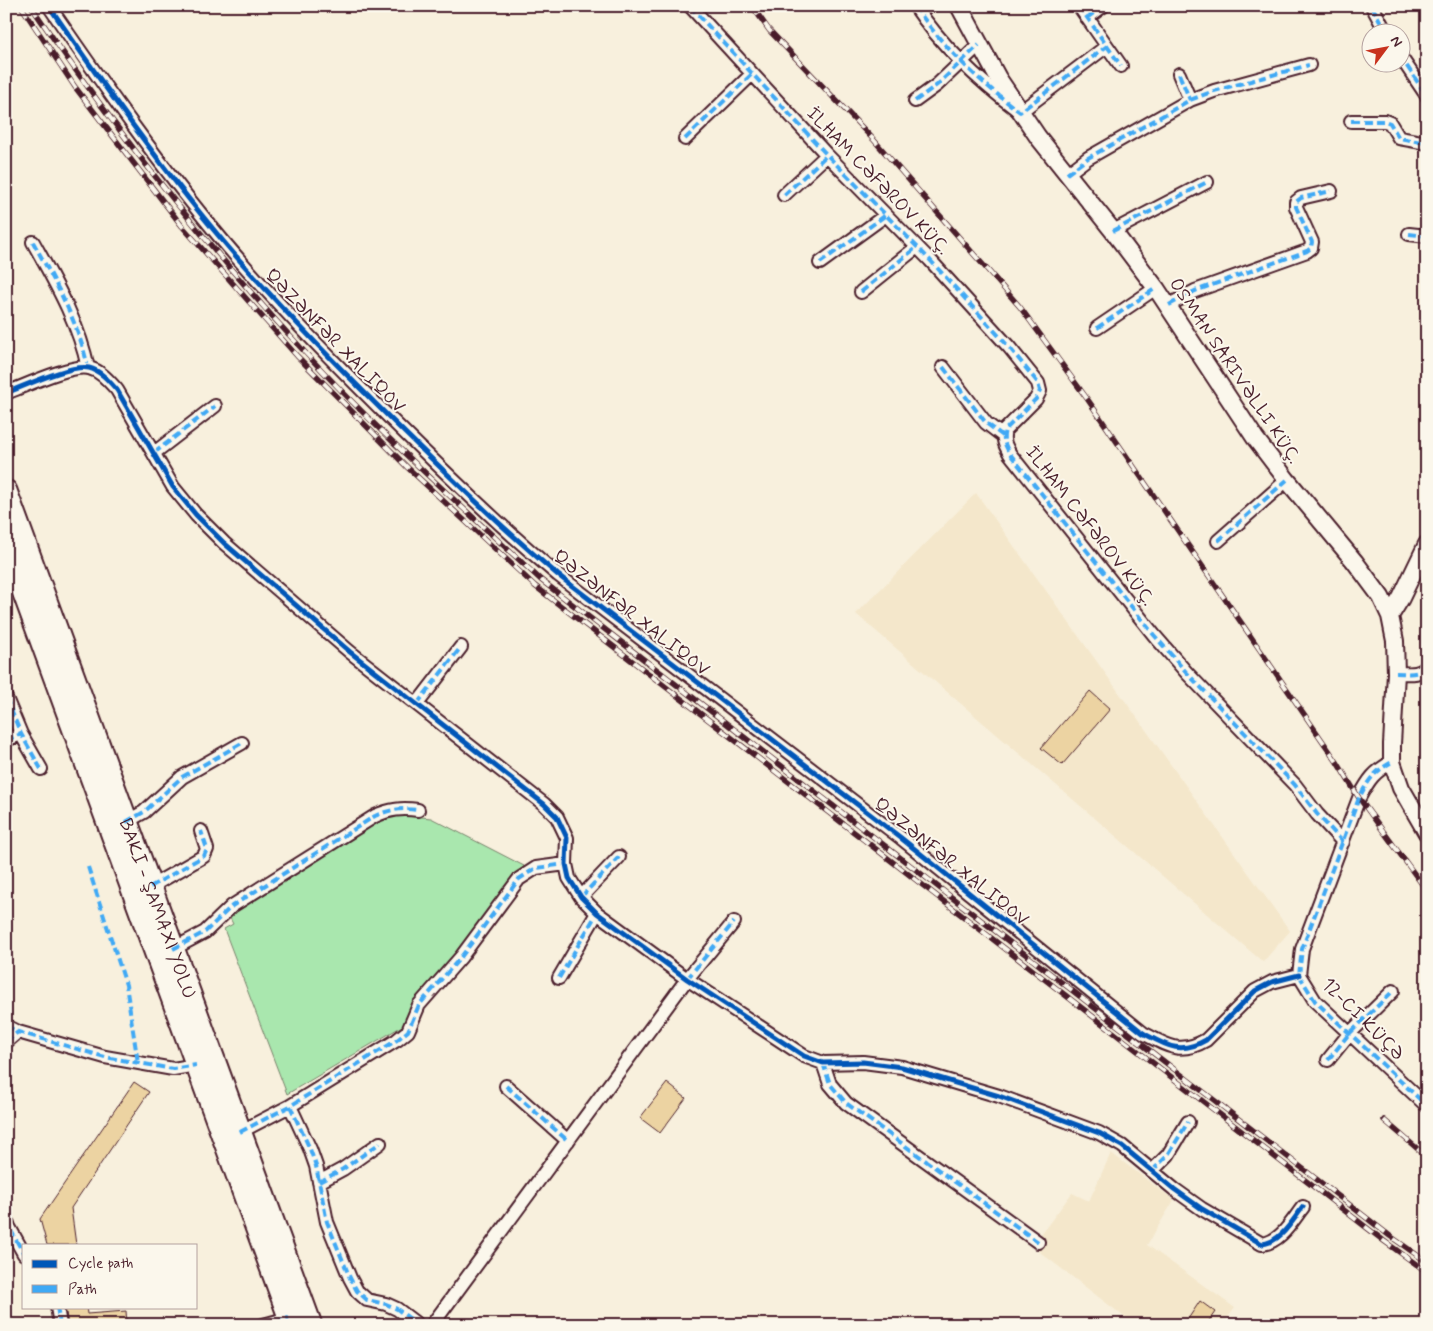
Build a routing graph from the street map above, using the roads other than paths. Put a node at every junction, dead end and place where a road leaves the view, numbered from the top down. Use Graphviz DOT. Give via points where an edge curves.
graph roads {
  1 [pos="49,6"];
  2 [pos="690,6"];
  3 [pos="915,6"];
  4 [pos="958,6"];
  5 [pos="1079,6"];
  6 [pos="1103,6"];
  7 [pos="1372,6"];
  8 [pos="1087,18"];
  9 [pos="1381,22"];
  10 [pos="979,45"];
  11 [pos="1107,46"];
  12 [pos="961,62"];
  13 [pos="1309,65"];
  14 [pos="1121,66"];
  15 [pos="1410,71"];
  16 [pos="752,74"];
  17 [pos="1179,74"];
  18 [pos="1427,96"];
  19 [pos="1190,100"];
  20 [pos="915,101"];
  21 [pos="1020,112"];
  22 [pos="1352,121"];
  23 [pos="685,139"];
  24 [pos="1427,143"];
  25 [pos="826,155"];
  26 [pos="1067,174"];
  27 [pos="1207,182"];
  28 [pos="1331,191"];
  29 [pos="784,195"];
  30 [pos="886,215"];
  31 [pos="1113,231"];
  32 [pos="1409,234"];
  33 [pos="1427,236"];
  34 [pos="33,242"];
  35 [pos="917,247"];
  36 [pos="820,264"];
  37 [pos="1156,288"];
  38 [pos="861,292"];
  39 [pos="1169,305"];
  40 [pos="1097,328"];
  41 [pos="943,367"];
  42 [pos="88,368"];
  43 [pos="6,393"];
  44 [pos="215,406"];
  45 [pos="1003,436"];
  46 [pos="154,453"];
  47 [pos="1287,480"];
  48 [pos="6,491"];
  49 [pos="1218,541"];
  50 [pos="1427,544"];
  51 [pos="6,545"];
  52 [pos="1390,616"];
  53 [pos="461,647"];
  54 [pos="1427,666"];
  55 [pos="1396,673"];
  56 [pos="6,698"];
  57 [pos="418,704"];
  58 [pos="21,734"];
  59 [pos="6,740"];
  60 [pos="242,743"];
  61 [pos="1392,762"];
  62 [pos="41,770"];
  63 [pos="418,810"];
  64 [pos="126,822"];
  65 [pos="201,831"];
  66 [pos="1427,833"];
  67 [pos="1343,842"];
  68 [pos="619,857"];
  69 [pos="566,864"];
  70 [pos="150,887"];
  71 [pos="581,897"];
  72 [pos="598,913"];
  73 [pos="734,922"];
  74 [pos="172,949"];
  75 [pos="1300,975"];
  76 [pos="558,978"];
  77 [pos="687,979"];
  78 [pos="1393,991"];
  79 [pos="6,1026"];
  80 [pos="18,1032"];
  81 [pos="1349,1034"];
  82 [pos="6,1042"];
  83 [pos="1328,1060"];
  84 [pos="823,1063"];
  85 [pos="196,1065"];
  86 [pos="506,1086"];
  87 [pos="290,1106"];
  88 [pos="1427,1106"];
  89 [pos="1188,1122"];
  90 [pos="240,1132"];
  91 [pos="568,1141"];
  92 [pos="380,1143"];
  93 [pos="1152,1171"];
  94 [pos="319,1182"];
  95 [pos="1303,1207"];
  96 [pos="6,1218"];
  97 [pos="1038,1242"];
  98 [pos="22,1250"];
  99 [pos="57,1308"];
  100 [pos="290,1322"];
  101 [pos="60,1325"];
  102 [pos="263,1325"];
  103 [pos="311,1325"];
  104 [pos="418,1325"];
  105 [pos="432,1325"];
  1 -- 75 [label="street" via="182,190 280,307 493,518 558,575 901,838 1143,1033 1179,1049 1197,1046 1255,991 1272,982"];
  2 -- 16 [label="street, İLHAM CƏFƏROV KÜÇ."];
  3 -- 12 [label="street"];
  4 -- 10 [label="street"];
  5 -- 8 [label="street"];
  6 -- 8 [label="street"];
  7 -- 9 [label="street"];
  8 -- 11 [label="street"];
  10 -- 12 [label="street"];
  10 -- 21 [label="street"];
  11 -- 14 [label="street"];
  11 -- 21 [label="street"];
  12 -- 20 [label="street"];
  12 -- 21 [label="street"];
  13 -- 19 [label="street"];
  15 -- 18 [label="street"];
  16 -- 23 [label="street"];
  16 -- 25 [label="street, İLHAM CƏFƏROV KÜÇ."];
  17 -- 19 [label="street"];
  19 -- 26 [label="street" via="1088,158"];
  21 -- 26 [label="street"];
  22 -- 24 [label="street" via="1385,120 1399,138"];
  25 -- 29 [label="street"];
  25 -- 30 [label="street, İLHAM CƏFƏROV KÜÇ."];
  26 -- 31 [label="street"];
  27 -- 31 [label="street"];
  28 -- 39 [label="street" via="1300,198 1296,202 1312,242 1307,251 1195,291"];
  30 -- 35 [label="street, İLHAM CƏFƏROV KÜÇ."];
  30 -- 36 [label="street"];
  31 -- 37 [label="street"];
  32 -- 33 [label="street"];
  34 -- 42 [label="street" via="78,332"];
  35 -- 38 [label="street"];
  35 -- 45 [label="street, İLHAM CƏFƏROV KÜÇ." via="1038,383 1040,391 1036,399 1009,425"];
  37 -- 39 [label="street"];
  37 -- 40 [label="street"];
  39 -- 47 [label="street" via="1255,438"];
  41 -- 45 [label="street" via="986,422"];
  42 -- 43 [label="street" via="56,374"];
  42 -- 46 [label="street" via="97,371 116,390"];
  44 -- 46 [label="street"];
  45 -- 67 [label="street, İLHAM CƏFƏROV KÜÇ." via="1010,454 1154,635"];
  46 -- 57 [label="street" via="179,494 224,543 350,652"];
  47 -- 49 [label="street"];
  47 -- 52 [label="street" via="1355,562"];
  48 -- 64 [label="highway"];
  50 -- 52 [label="street"];
  51 -- 85 [label="highway"];
  52 -- 55 [label="street"];
  53 -- 57 [label="street"];
  54 -- 55 [label="street" via="1414,674"];
  55 -- 61 [label="street"];
  56 -- 58 [label="street"];
  57 -- 69 [label="street" via="557,817 567,838"];
  58 -- 59 [label="street"];
  58 -- 62 [label="street"];
  60 -- 64 [label="street" via="182,778 144,812"];
  61 -- 66 [label="street" via="1402,788"];
  61 -- 67 [label="street" via="1369,778"];
  63 -- 74 [label="street" via="387,810 374,816 232,906 205,932"];
  64 -- 70 [label="highway"];
  65 -- 70 [label="street" via="207,849 204,856"];
  67 -- 75 [label="street" via="1302,949"];
  68 -- 71 [label="street"];
  69 -- 71 [label="street" via="569,878"];
  69 -- 87 [label="street" via="536,868 519,879 419,1005 408,1031"];
  70 -- 74 [label="highway"];
  71 -- 72 [label="street"];
  72 -- 76 [label="street"];
  72 -- 77 [label="street"];
  73 -- 77 [label="street"];
  74 -- 90 [label="highway"];
  75 -- 81 [label="street, 12-CI KÜÇƏ" via="1315,1000"];
  77 -- 84 [label="street" via="804,1056"];
  77 -- 91 [label="street"];
  78 -- 81 [label="street"];
  79 -- 80 [label="street"];
  80 -- 82 [label="street"];
  80 -- 85 [label="street" via="106,1057 173,1069"];
  81 -- 83 [label="street"];
  81 -- 88 [label="street, 12-CI KÜÇƏ"];
  84 -- 93 [label="street" via="864,1062 902,1068 990,1093 1099,1133 1122,1146"];
  84 -- 97 [label="street" via="830,1084 846,1102"];
  85 -- 100 [label="highway"];
  86 -- 91 [label="street"];
  87 -- 90 [label="street"];
  87 -- 94 [label="street" via="310,1150"];
  89 -- 93 [label="street" via="1168,1155"];
  90 -- 103 [label="highway"];
  91 -- 105 [label="street"];
  92 -- 94 [label="street"];
  93 -- 95 [label="street" via="1202,1208 1262,1244 1271,1243 1280,1236"];
  94 -- 104 [label="street" via="327,1222 357,1291 368,1300 397,1309"];
  96 -- 98 [label="street"];
  99 -- 101 [label="street"];
  100 -- 102 [label="street"];
}
